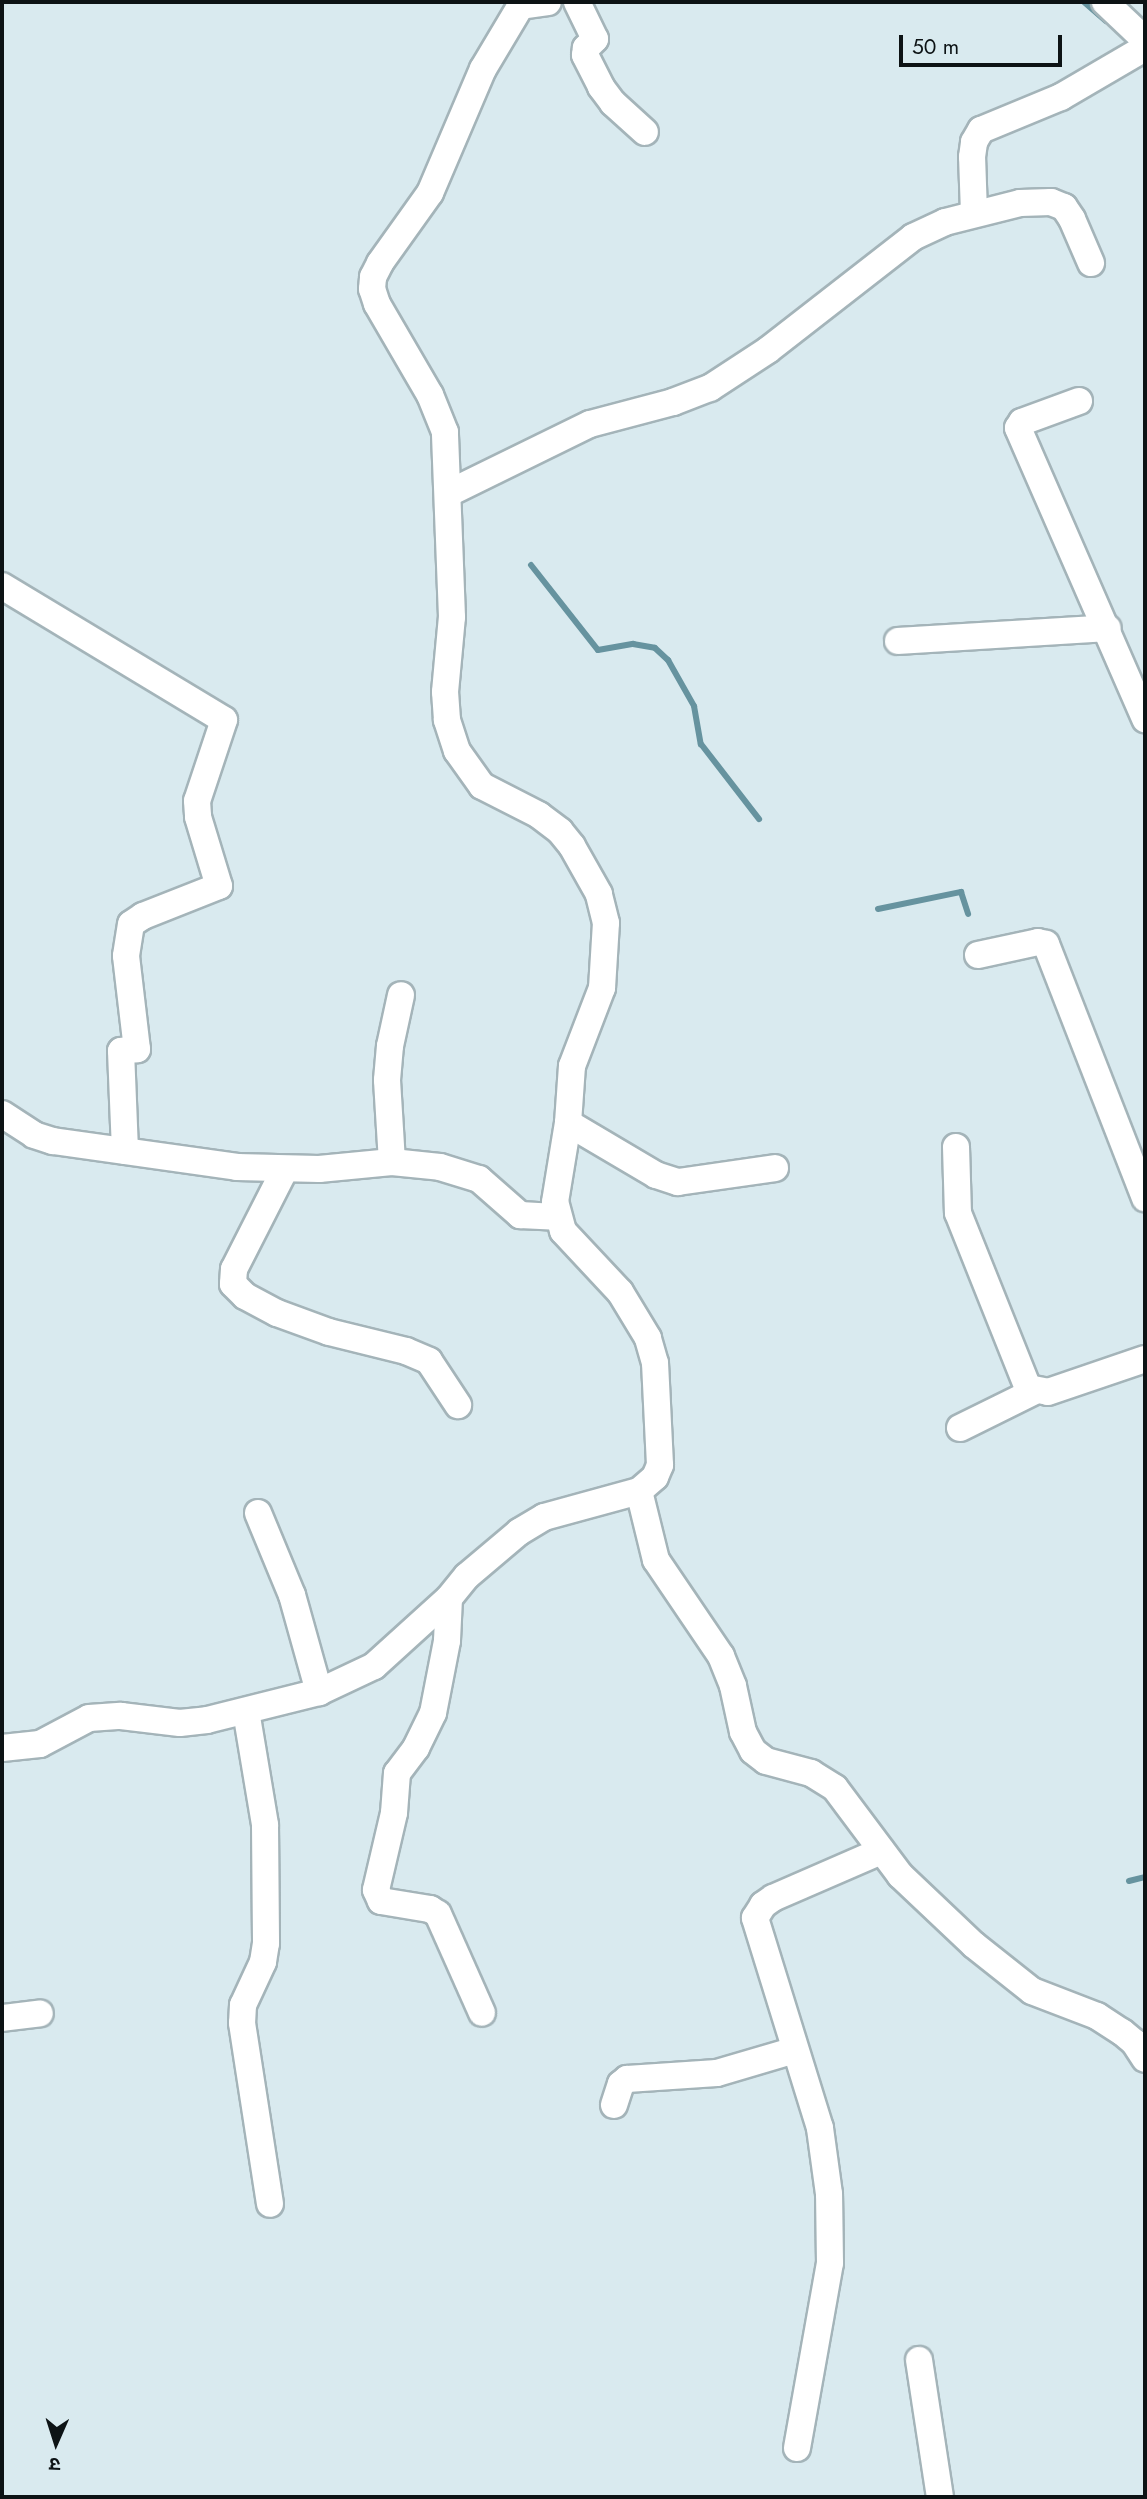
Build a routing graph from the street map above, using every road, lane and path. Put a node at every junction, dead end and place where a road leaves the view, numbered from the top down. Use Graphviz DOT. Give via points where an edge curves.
graph roads {
  1 [pos="548,2"];
  2 [pos="577,2"];
  3 [pos="1105,2"];
  4 [pos="522,4"];
  5 [pos="1141,48"];
  6 [pos="645,132"];
  7 [pos="974,213"];
  8 [pos="1091,263"];
  9 [pos="1079,401"];
  10 [pos="449,493"];
  11 [pos="2,586"];
  12 [pos="1108,628"];
  13 [pos="898,640"];
  14 [pos="1145,719"];
  15 [pos="978,955"];
  16 [pos="401,995"];
  17 [pos="2,1114"];
  18 [pos="568,1124"];
  19 [pos="956,1147"];
  20 [pos="125,1151"];
  21 [pos="391,1162"];
  22 [pos="775,1168"];
  23 [pos="285,1169"];
  24 [pos="1145,1198"];
  25 [pos="556,1217"];
  26 [pos="1145,1359"];
  27 [pos="1033,1392"];
  28 [pos="458,1405"];
  29 [pos="960,1428"];
  30 [pos="639,1491"];
  31 [pos="258,1513"];
  32 [pos="449,1598"];
  33 [pos="319,1692"];
  34 [pos="247,1711"];
  35 [pos="2,1748"];
  36 [pos="881,1851"];
  37 [pos="40,2013"];
  38 [pos="482,2013"];
  39 [pos="2,2018"];
  40 [pos="795,2050"];
  41 [pos="1145,2059"];
  42 [pos="614,2105"];
  43 [pos="270,2204"];
  44 [pos="919,2360"];
  45 [pos="797,2448"];
  46 [pos="940,2497"];
  1 -- 4 [label="street"];
  2 -- 6 [label="street" via="595,39 585,55 601,87"];
  3 -- 5 [label="street"];
  4 -- 10 [label="street" via="496,42 430,193 373,276 377,304 438,411 445,432"];
  5 -- 7 [label="street" via="1061,97 981,130 972,157"];
  7 -- 8 [label="street" via="1038,201 1064,207"];
  7 -- 10 [label="street" via="913,237 768,351 710,388 590,424"];
  9 -- 12 [label="street" via="1022,422 1017,428"];
  10 -- 18 [label="street" via="452,617 445,692 447,720 457,751 482,786 560,831 599,894 606,923 602,988 572,1066"];
  11 -- 20 [label="street" via="224,720 197,801 219,886 131,924 126,956 137,1049 121,1051"];
  12 -- 13 [label="street"];
  12 -- 14 [label="street"];
  15 -- 24 [label="street" via="1046,944"];
  16 -- 21 [label="street" via="387,1080"];
  17 -- 20 [label="street" via="52,1141"];
  18 -- 22 [label="street" via="656,1175 678,1182"];
  18 -- 25 [label="street"];
  19 -- 27 [label="street" via="958,1213"];
  20 -- 23 [label="street"];
  21 -- 23 [label="street"];
  21 -- 25 [label="street" via="461,1172 479,1179 520,1215"];
  23 -- 28 [label="street" via="233,1269 233,1284 277,1313 429,1361"];
  25 -- 30 [label="street" via="572,1243 620,1292 648,1338 655,1363 660,1465 655,1477"];
  26 -- 27 [label="street" via="1048,1392"];
  27 -- 29 [label="street"];
  30 -- 32 [label="street" via="544,1517 495,1552"];
  30 -- 36 [label="street" via="656,1560 721,1656 748,1745 766,1761 811,1773 835,1788"];
  31 -- 33 [label="street" via="292,1595"];
  32 -- 33 [label="street" via="374,1666"];
  32 -- 38 [label="street" via="447,1641 433,1713 394,1781 394,1813 376,1890 381,1901 438,1914"];
  33 -- 34 [label="street"];
  34 -- 35 [label="street" via="180,1723 98,1716 40,1744"];
  34 -- 43 [label="street" via="265,1825 266,1943 263,1962 244,1999 242,2023"];
  36 -- 40 [label="street" via="773,1898 758,1911 756,1929"];
  36 -- 41 [label="street" via="920,1896 1006,1973 1032,1991 1111,2024 1134,2042"];
  37 -- 39 [label="street"];
  40 -- 42 [label="street" via="718,2073 627,2079"];
  40 -- 45 [label="street" via="827,2161 832,2230 825,2301"];
  44 -- 46 [label="street"];
}
